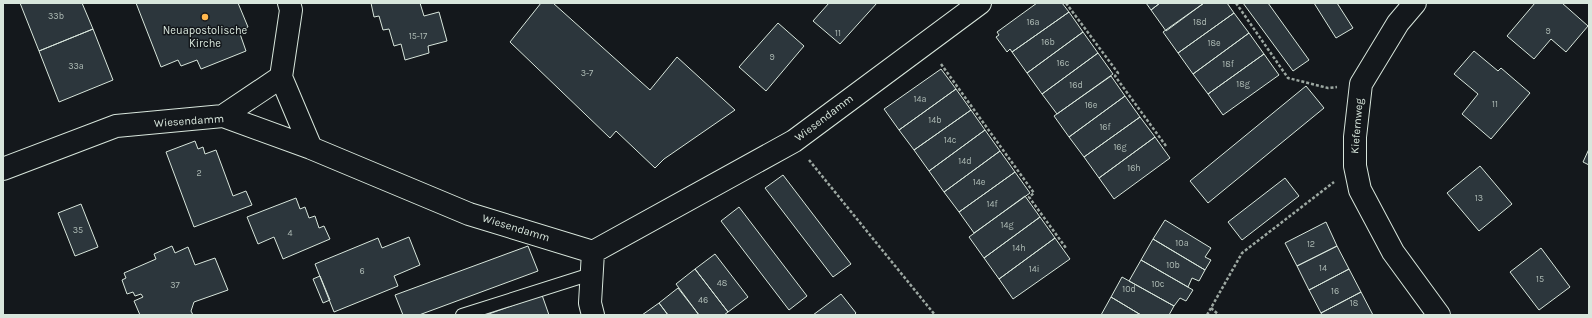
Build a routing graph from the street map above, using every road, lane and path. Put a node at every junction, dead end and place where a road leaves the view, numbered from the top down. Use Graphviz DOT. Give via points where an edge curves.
graph roads {
  1 [pos="289,3"];
  2 [pos="980,3"];
  3 [pos="1066,3"];
  4 [pos="1236,3"];
  5 [pos="1415,3"];
  6 [pos="925,42"];
  7 [pos="281,77"];
  8 [pos="1361,84"];
  9 [pos="223,116"];
  10 [pos="794,141"];
  11 [pos="1166,146"];
  12 [pos="311,148"];
  13 [pos="1355,166"];
  14 [pos="3,169"];
  15 [pos="1066,248"];
  16 [pos="593,252"];
  17 [pos="591,274"];
  18 [pos="1211,308"];
  19 [pos="462,315"];
  20 [pos="592,315"];
  21 [pos="935,315"];
  22 [pos="1206,315"];
  23 [pos="1219,315"];
  24 [pos="1439,315"];
  1 -- 7 [label="street" via="291,10"];
  2 -- 6 [label="street, Wiesendamm"];
  3 -- 11 [label="path" via="1118,73 1115,76"];
  4 -- 8 [label="path" via="1288,78 1328,88"];
  5 -- 8 [label="street, Kiefernweg" via="1398,23"];
  6 -- 10 [label="street, Wiesendamm"];
  6 -- 15 [label="path" via="1034,193 1030,197"];
  7 -- 9 [label="street"];
  7 -- 12 [label="street"];
  8 -- 13 [label="street, Kiefernweg" via="1355,136"];
  9 -- 12 [label="street, Wiesendamm"];
  9 -- 14 [label="street, Wiesendamm" via="116,126"];
  10 -- 16 [label="street, Wiesendamm"];
  10 -- 21 [label="path"];
  12 -- 16 [label="street, Wiesendamm" via="469,214"];
  13 -- 18 [label="path" via="1242,253"];
  13 -- 24 [label="street, Kiefernweg" via="1360,190 1393,252"];
  16 -- 17 [label="street"];
  17 -- 19 [label="lane"];
  17 -- 20 [label="street"];
  18 -- 22 [label="path"];
  18 -- 23 [label="path"];
}
